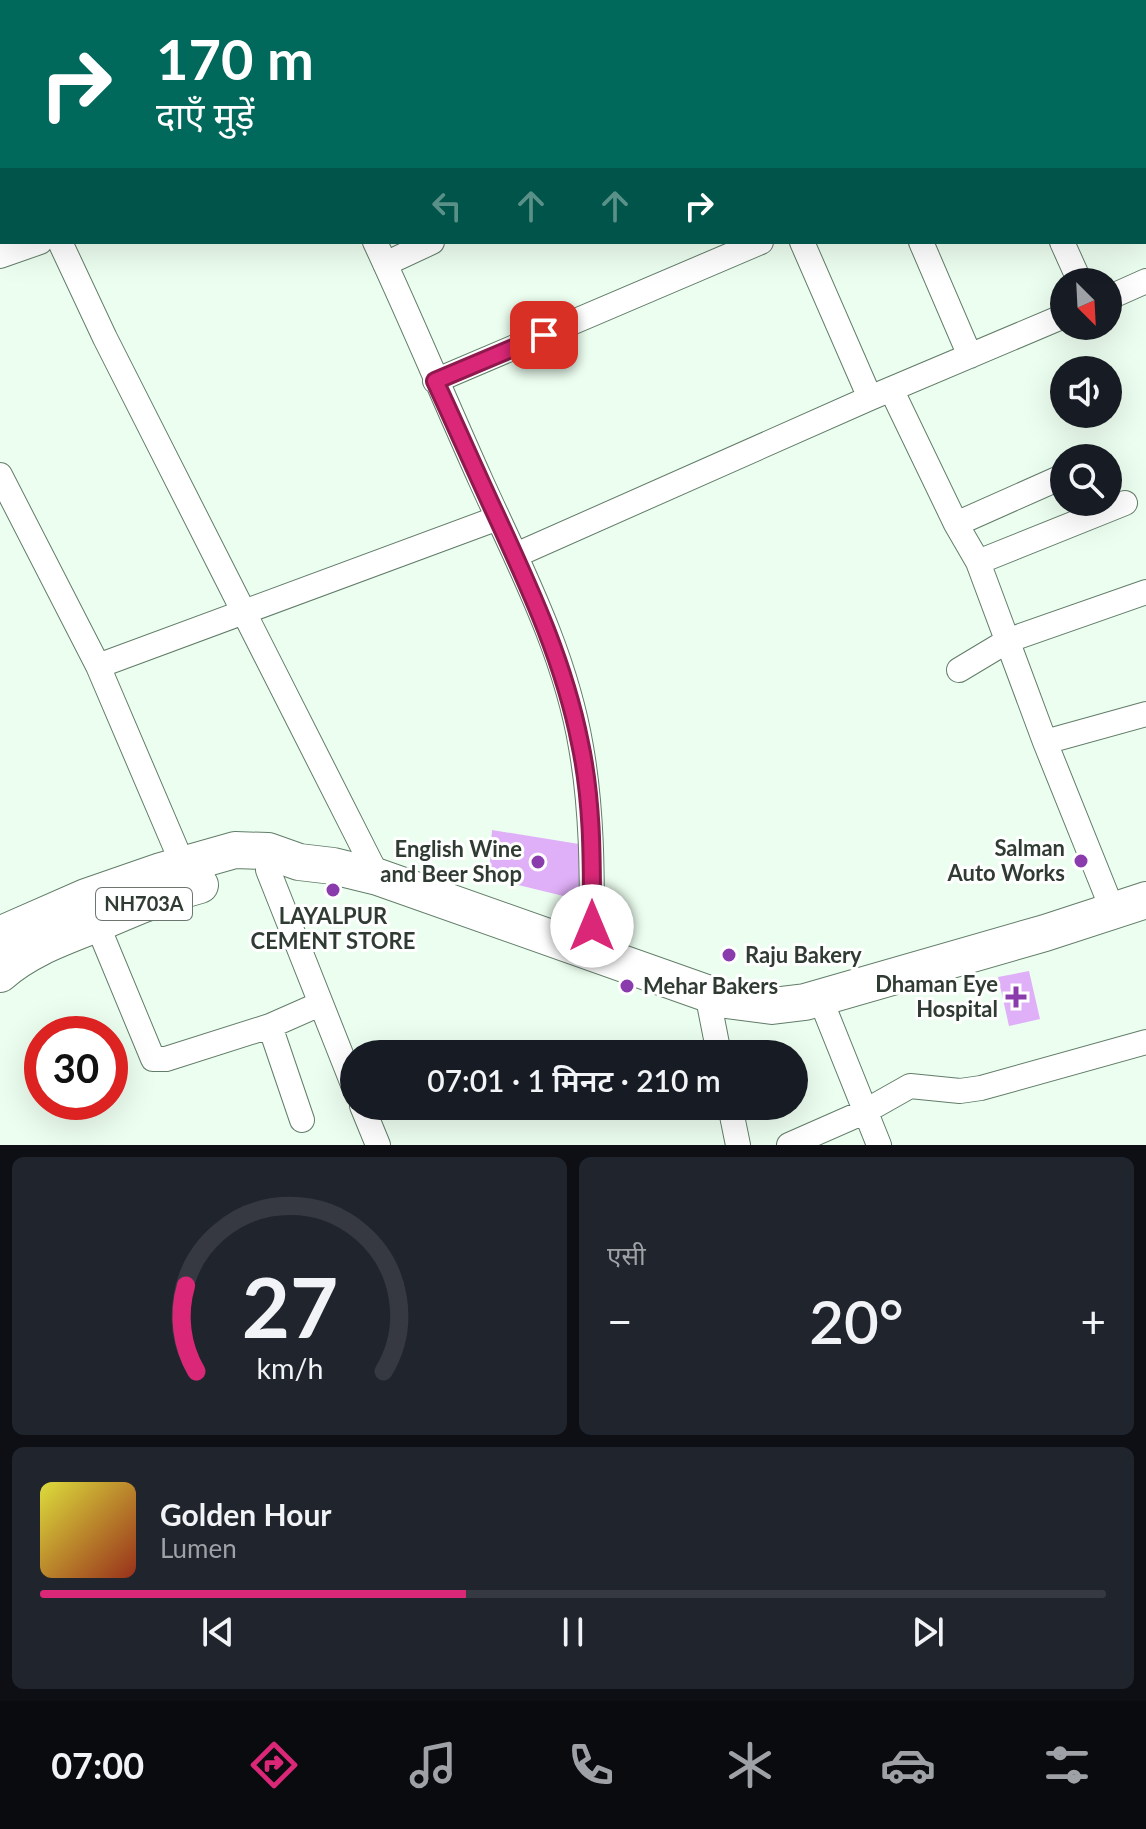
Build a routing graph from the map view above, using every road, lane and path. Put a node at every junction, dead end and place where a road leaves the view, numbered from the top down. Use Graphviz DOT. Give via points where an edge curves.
graph roads {
  1 [pos="34,244"];
  2 [pos="61,244"];
  3 [pos="423,244"];
  4 [pos="756,244"];
  5 [pos="803,244"];
  6 [pos="922,244"];
  7 [pos="1063,244"];
  8 [pos="380,253"];
  9 [pos="0,256"];
  10 [pos="1074,268"];
  11 [pos="1146,281"];
  12 [pos="1122,292"];
  13 [pos="1050,322"];
  14 [pos="970,356"];
  15 [pos="435,381"];
  16 [pos="881,394"];
  17 [pos="0,475"];
  18 [pos="1050,482"];
  19 [pos="1125,503"];
  20 [pos="498,518"];
  21 [pos="956,524"];
  22 [pos="516,555"];
  23 [pos="978,562"];
  24 [pos="1146,592"];
  25 [pos="243,612"];
  26 [pos="1009,640"];
  27 [pos="98,666"];
  28 [pos="959,670"];
  29 [pos="1146,714"];
  30 [pos="1045,742"];
  31 [pos="183,865"];
  32 [pos="283,866"];
  33 [pos="378,877"];
  34 [pos="1129,906"];
  35 [pos="97,924"];
  36 [pos="2,929"];
  37 [pos="592,952"];
  38 [pos="0,974"];
  39 [pos="707,993"];
  40 [pos="820,998"];
  41 [pos="320,1004"];
  42 [pos="270,1026"];
  43 [pos="716,1040"];
  44 [pos="1146,1042"];
  45 [pos="340,1053"];
  46 [pos="864,1112"];
  47 [pos="302,1120"];
  48 [pos="368,1120"];
  49 [pos="733,1120"];
  50 [pos="378,1145"];
  51 [pos="738,1145"];
  52 [pos="789,1145"];
  53 [pos="879,1145"];
  1 -- 9 [label="street"];
  2 -- 25 [label="street"];
  3 -- 8 [label="street"];
  4 -- 15 [label="street"];
  5 -- 16 [label="street"];
  6 -- 14 [label="street"];
  7 -- 10 [label="street"];
  8 -- 15 [label="street"];
  11 -- 12 [label="street"];
  13 -- 14 [label="street"];
  14 -- 16 [label="street"];
  15 -- 20 [label="street"];
  16 -- 21 [label="street"];
  16 -- 22 [label="street"];
  17 -- 27 [label="street"];
  18 -- 21 [label="street"];
  19 -- 23 [label="street"];
  20 -- 22 [label="street"];
  20 -- 25 [label="street"];
  21 -- 23 [label="street"];
  22 -- 37 [label="street" via="555,649 581,745 593,846"];
  23 -- 26 [label="street"];
  24 -- 26 [label="street"];
  25 -- 27 [label="street"];
  25 -- 33 [label="street"];
  26 -- 28 [label="street"];
  26 -- 30 [label="street"];
  27 -- 31 [label="street"];
  29 -- 30 [label="street"];
  30 -- 34 [label="street"];
  31 -- 32 [label="highway, NH703A" via="235,850 268,851"];
  31 -- 36 [label="highway, NH703A"];
  32 -- 33 [label="highway, NH703A" via="333,866"];
  32 -- 35 [label="highway, NH703A" via="169,894"];
  32 -- 41 [label="street"];
  33 -- 37 [label="highway, NH703A"];
  34 -- 40 [label="highway, NH703A"];
  35 -- 38 [label="highway, NH703A" via="21,956"];
  35 -- 42 [label="street" via="153,1059"];
  37 -- 39 [label="highway, NH703A"];
  39 -- 40 [label="highway, NH703A" via="772,1006"];
  39 -- 43 [label="street"];
  40 -- 46 [label="street"];
  41 -- 42 [label="street"];
  41 -- 45 [label="street"];
  42 -- 47 [label="street"];
  44 -- 46 [label="street" via="981,1088 910,1086"];
  46 -- 52 [label="street"];
  46 -- 53 [label="street"];
  48 -- 50 [label="street"];
  49 -- 51 [label="street"];
}
